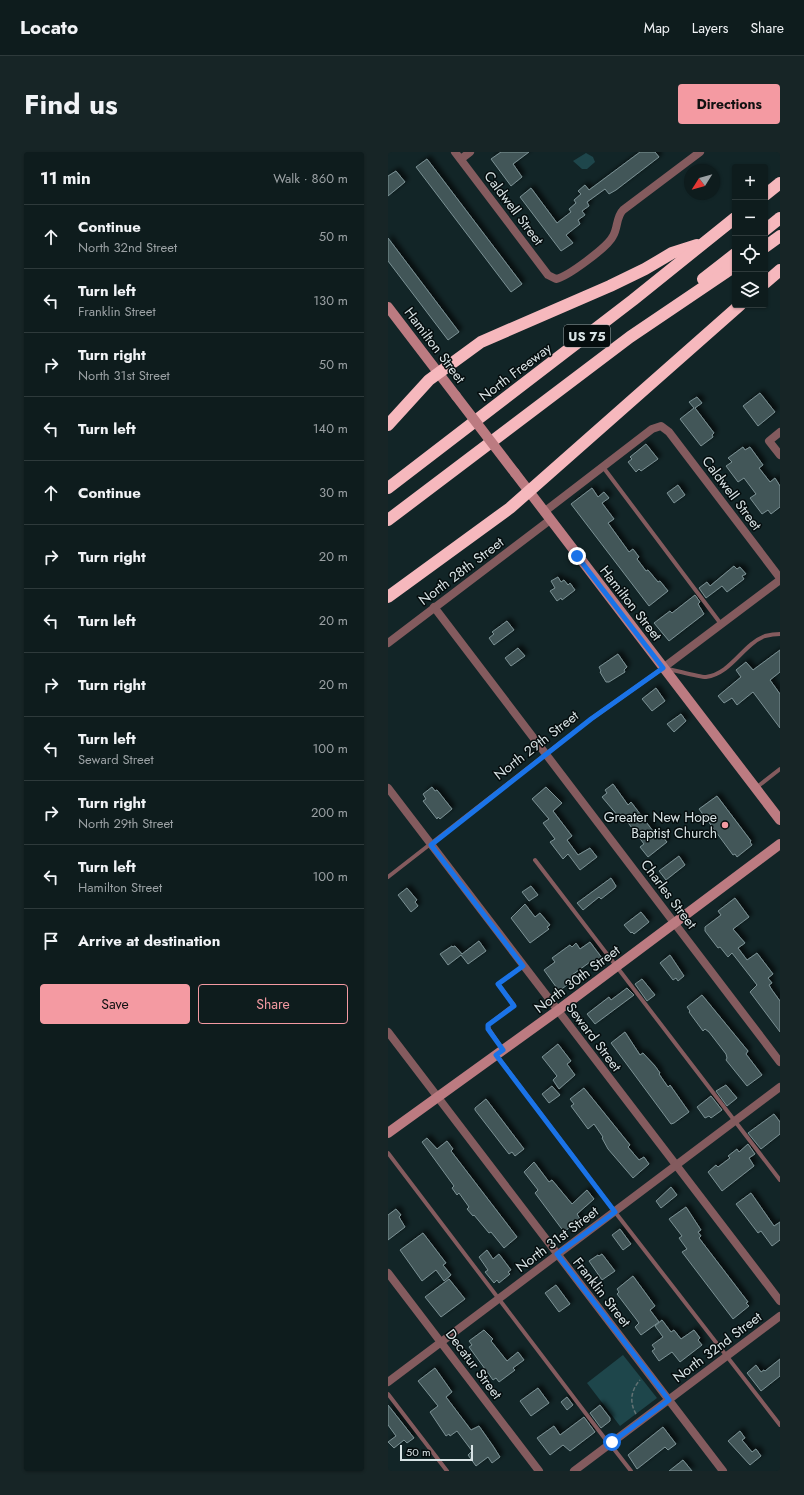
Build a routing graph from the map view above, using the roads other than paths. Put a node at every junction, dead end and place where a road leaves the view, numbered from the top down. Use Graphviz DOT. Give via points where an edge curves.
graph roads {
  1 [pos="455,152"];
  2 [pos="470,152"];
  3 [pos="700,152"];
  4 [pos="461,159"];
  5 [pos="780,183"];
  6 [pos="768,193"];
  7 [pos="780,218"];
  8 [pos="732,220"];
  9 [pos="768,228"];
  10 [pos="780,236"];
  11 [pos="703,243"];
  12 [pos="768,245"];
  13 [pos="732,256"];
  14 [pos="732,268"];
  15 [pos="780,270"];
  16 [pos="768,280"];
  17 [pos="388,307"];
  18 [pos="737,308"];
  19 [pos="630,337"];
  20 [pos="438,372"];
  21 [pos="388,425"];
  22 [pos="661,426"];
  23 [pos="780,432"];
  24 [pos="780,456"];
  25 [pos="603,467"];
  26 [pos="388,488"];
  27 [pos="528,491"];
  28 [pos="547,516"];
  29 [pos="388,520"];
  30 [pos="780,579"];
  31 [pos="388,597"];
  32 [pos="434,607"];
  33 [pos="721,624"];
  34 [pos="780,634"];
  35 [pos="388,643"];
  36 [pos="663,668"];
  37 [pos="547,754"];
  38 [pos="780,769"];
  39 [pos="388,788"];
  40 [pos="756,788"];
  41 [pos="780,820"];
  42 [pos="780,844"];
  43 [pos="431,845"];
  44 [pos="534,860"];
  45 [pos="388,877"];
  46 [pos="674,923"];
  47 [pos="523,966"];
  48 [pos="616,967"];
  49 [pos="558,1011"];
  50 [pos="388,1032"];
  51 [pos="500,1052"];
  52 [pos="780,1062"];
  53 [pos="780,1087"];
  54 [pos="437,1097"];
  55 [pos="734,1121"];
  56 [pos="388,1133"];
  57 [pos="388,1153"];
  58 [pos="676,1166"];
  59 [pos="780,1180"];
  60 [pos="615,1212"];
  61 [pos="557,1254"];
  62 [pos="388,1273"];
  63 [pos="499,1298"];
  64 [pos="780,1301"];
  65 [pos="780,1316"];
  66 [pos="441,1342"];
  67 [pos="727,1356"];
  68 [pos="388,1382"];
  69 [pos="388,1394"];
  70 [pos="669,1400"];
  71 [pos="780,1425"];
  72 [pos="610,1444"];
  73 [pos="447,1471"];
  74 [pos="539,1471"];
  75 [pos="574,1471"];
  76 [pos="631,1471"];
  77 [pos="724,1471"];
  1 -- 4 [label="street, Caldwell Street"];
  2 -- 4 [label="street"];
  3 -- 4 [label="street, Caldwell Street" via="623,210 619,215 614,235 607,244 566,274 553,278 548,275"];
  5 -- 6 [label="highway"];
  7 -- 9 [label="highway"];
  8 -- 11 [label="highway, North Freeway / US 75"];
  10 -- 12 [label="highway"];
  11 -- 20 [label="highway" via="672,253 610,286 491,336"];
  11 -- 26 [label="highway, North Freeway / US 75" via="633,300"];
  13 -- 19 [label="highway"];
  14 -- 19 [label="highway, US 75"];
  15 -- 16 [label="highway"];
  17 -- 20 [label="main road, Hamilton Street"];
  18 -- 27 [label="highway"];
  19 -- 29 [label="highway, US 75"];
  20 -- 21 [label="highway"];
  20 -- 27 [label="main road, Hamilton Street, bridge"];
  22 -- 25 [label="street, North 28th Street" via="652,429"];
  22 -- 30 [label="street, Caldwell Street" via="669,432"];
  23 -- 24 [label="street" via="769,441"];
  25 -- 28 [label="street, North 28th Street"];
  25 -- 33 [label="lane"];
  27 -- 28 [label="main road, Hamilton Street"];
  27 -- 31 [label="highway" via="476,534"];
  28 -- 32 [label="street, North 28th Street"];
  28 -- 36 [label="main road, Hamilton Street"];
  30 -- 33 [label="street, North 29th Street"];
  32 -- 35 [label="street, North 28th Street"];
  32 -- 37 [label="street, Charles Street"];
  33 -- 36 [label="street, North 29th Street"];
  34 -- 36 [label="lane" via="764,636 716,674 704,677"];
  36 -- 37 [label="lane, North 29th Street"];
  36 -- 40 [label="main road, Hamilton Street"];
  37 -- 43 [label="lane, North 29th Street"];
  37 -- 46 [label="street, Charles Street"];
  38 -- 40 [label="lane"];
  39 -- 43 [label="street, Seward Street"];
  40 -- 41 [label="main road, Hamilton Street"];
  42 -- 46 [label="main road, North 30th Street"];
  43 -- 45 [label="lane, North 29th Street"];
  43 -- 47 [label="street, Seward Street"];
  44 -- 48 [label="lane"];
  46 -- 48 [label="main road, North 30th Street"];
  46 -- 52 [label="street, Charles Street"];
  47 -- 49 [label="street, Seward Street"];
  47 -- 51 [label="lane" via="498,984 514,1006 488,1025"];
  48 -- 49 [label="main road, North 30th Street"];
  48 -- 55 [label="lane"];
  49 -- 51 [label="main road, North 30th Street"];
  49 -- 58 [label="street, Seward Street"];
  50 -- 54 [label="street, Franklin Street"];
  51 -- 54 [label="main road, North 30th Street"];
  51 -- 60 [label="lane"];
  53 -- 55 [label="street, North 31st Street"];
  54 -- 56 [label="main road, North 30th Street"];
  54 -- 61 [label="street, Franklin Street"];
  55 -- 58 [label="street, North 31st Street"];
  55 -- 59 [label="lane"];
  57 -- 63 [label="lane"];
  58 -- 60 [label="street, North 31st Street"];
  58 -- 64 [label="street, Seward Street"];
  60 -- 61 [label="street, North 31st Street"];
  60 -- 67 [label="lane"];
  61 -- 63 [label="street, North 31st Street"];
  61 -- 70 [label="street, Franklin Street"];
  62 -- 66 [label="street, Decatur Street"];
  63 -- 66 [label="street, North 31st Street"];
  63 -- 72 [label="lane"];
  65 -- 67 [label="street, North 32nd Street"];
  66 -- 68 [label="street, North 31st Street"];
  66 -- 74 [label="street, Decatur Street"];
  67 -- 70 [label="street, North 32nd Street"];
  67 -- 71 [label="lane"];
  69 -- 73 [label="lane"];
  70 -- 72 [label="street, North 32nd Street"];
  70 -- 77 [label="street, Franklin Street"];
  72 -- 75 [label="street, North 32nd Street"];
  72 -- 76 [label="lane"];
}
